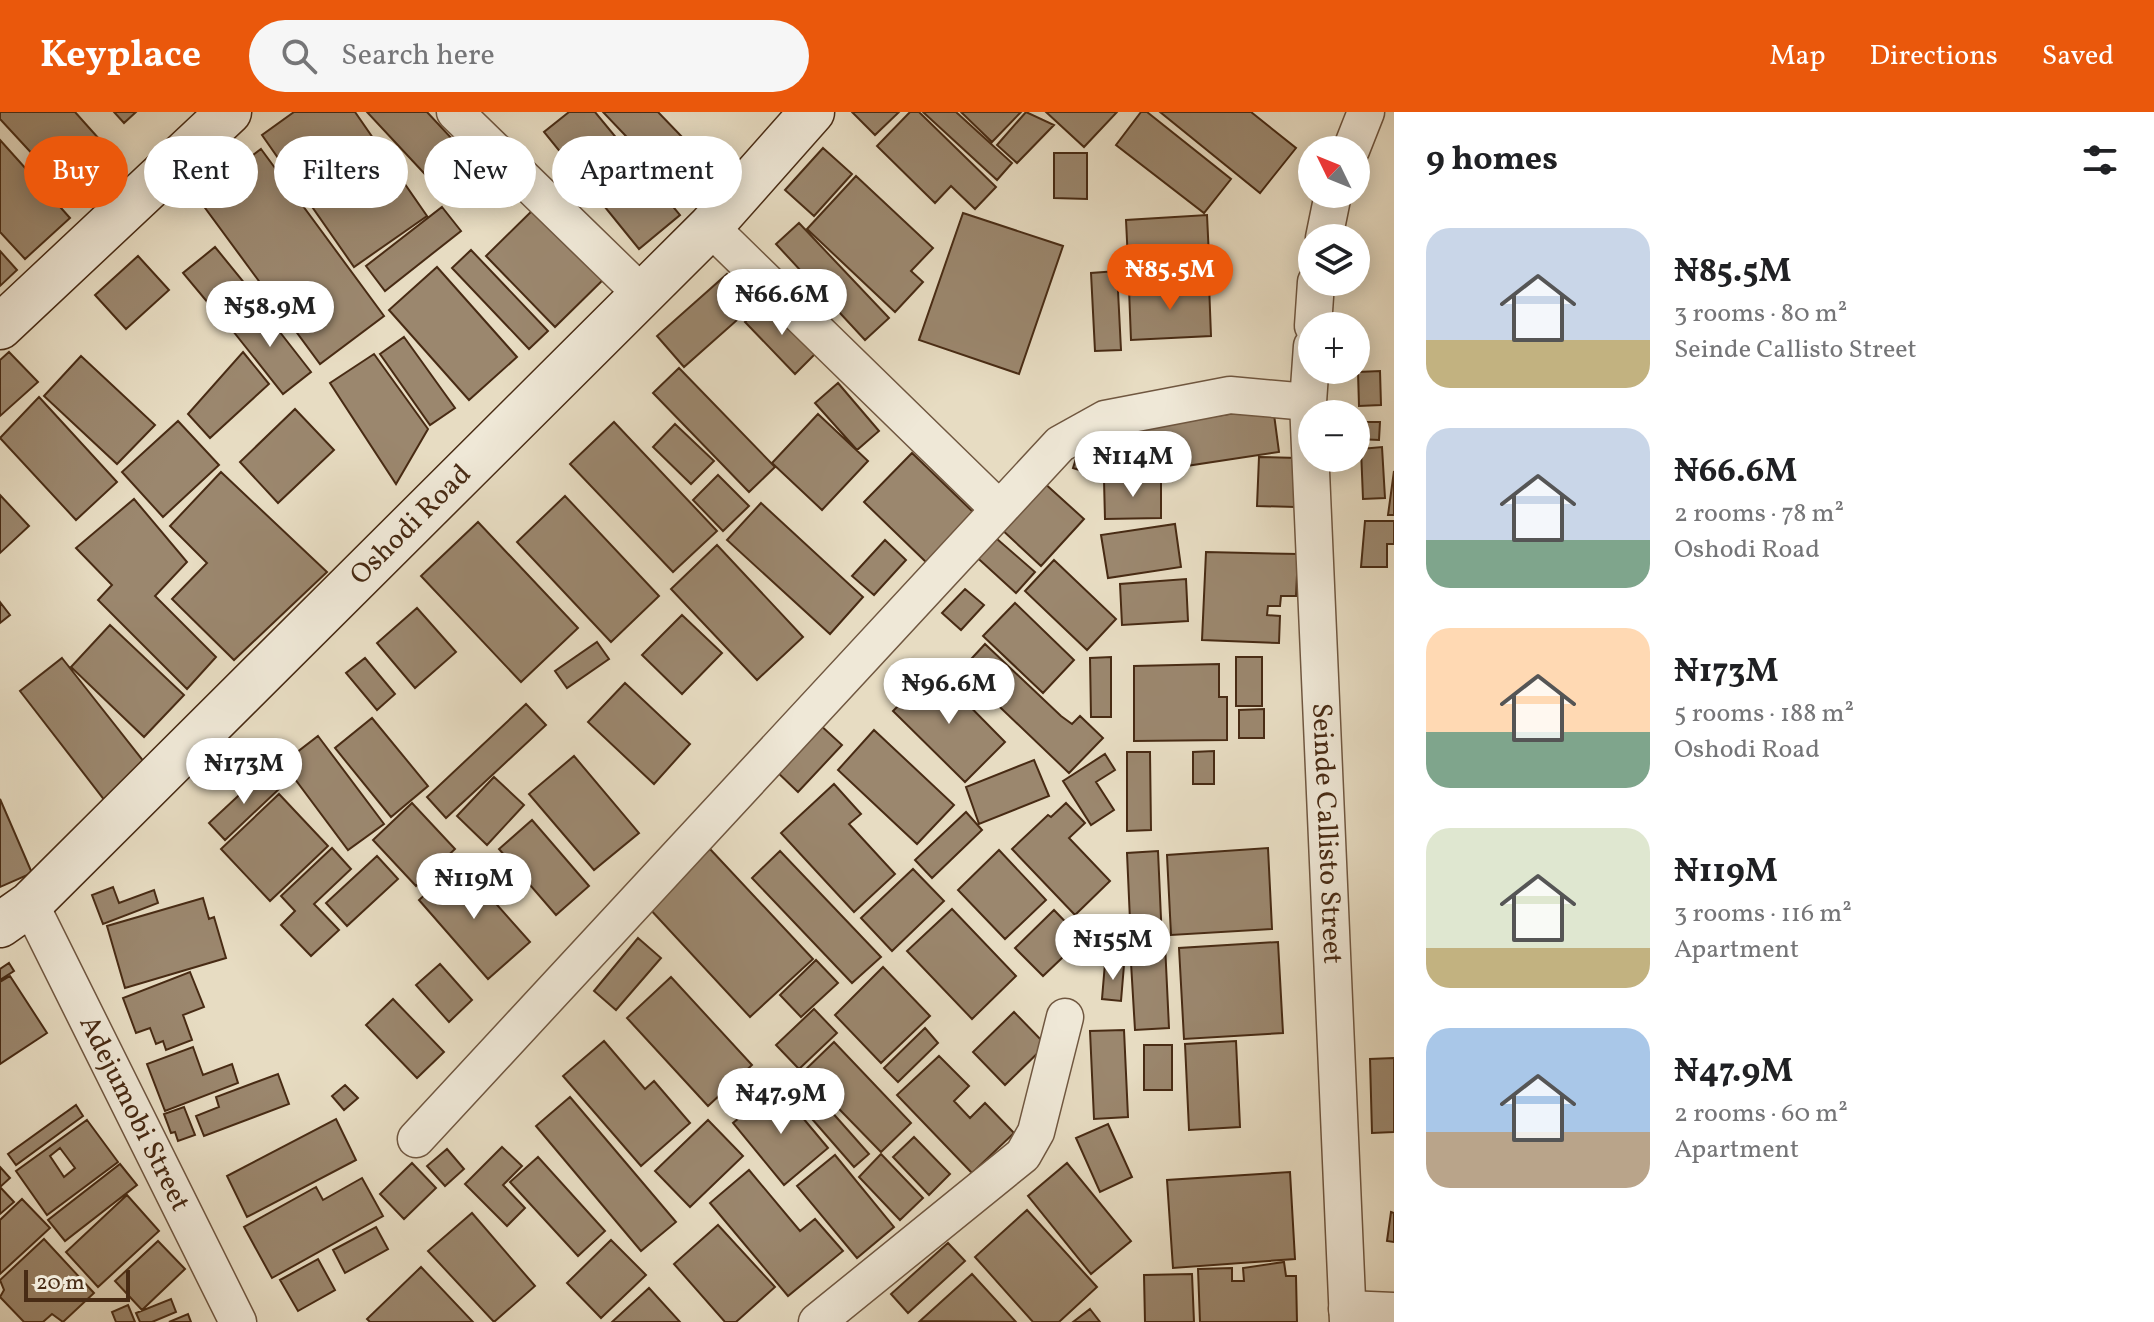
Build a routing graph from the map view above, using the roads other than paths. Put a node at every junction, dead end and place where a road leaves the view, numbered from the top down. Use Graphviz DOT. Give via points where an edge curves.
graph roads {
  1 [pos="229,112"];
  2 [pos="455,112"];
  3 [pos="812,112"];
  4 [pos="1366,112"];
  5 [pos="1357,136"];
  6 [pos="710,227"];
  7 [pos="641,293"];
  8 [pos="0,327"];
  9 [pos="1298,401"];
  10 [pos="1311,472"];
  11 [pos="998,508"];
  12 [pos="15,915"];
  13 [pos="1065,1017"];
  14 [pos="416,1139"];
  15 [pos="1394,1311"];
  16 [pos="1348,1315"];
  17 [pos="238,1322"];
  18 [pos="817,1322"];
  1 -- 8 [label="street"];
  2 -- 7 [label="street"];
  3 -- 6 [label="street, Oshodi Road"];
  4 -- 5 [label="street"];
  6 -- 7 [label="street, Oshodi Road"];
  6 -- 11 [label="street"];
  7 -- 12 [label="street, Oshodi Road"];
  9 -- 11 [label="street" via="1230,395 1105,419 1060,444"];
  10 -- 16 [label="street, Seinde Callisto Street"];
  11 -- 14 [label="street"];
  12 -- 17 [label="street, Adejumobi Street"];
  13 -- 18 [label="street" via="1036,1132 1023,1155"];
  15 -- 16 [label="street"];
}
